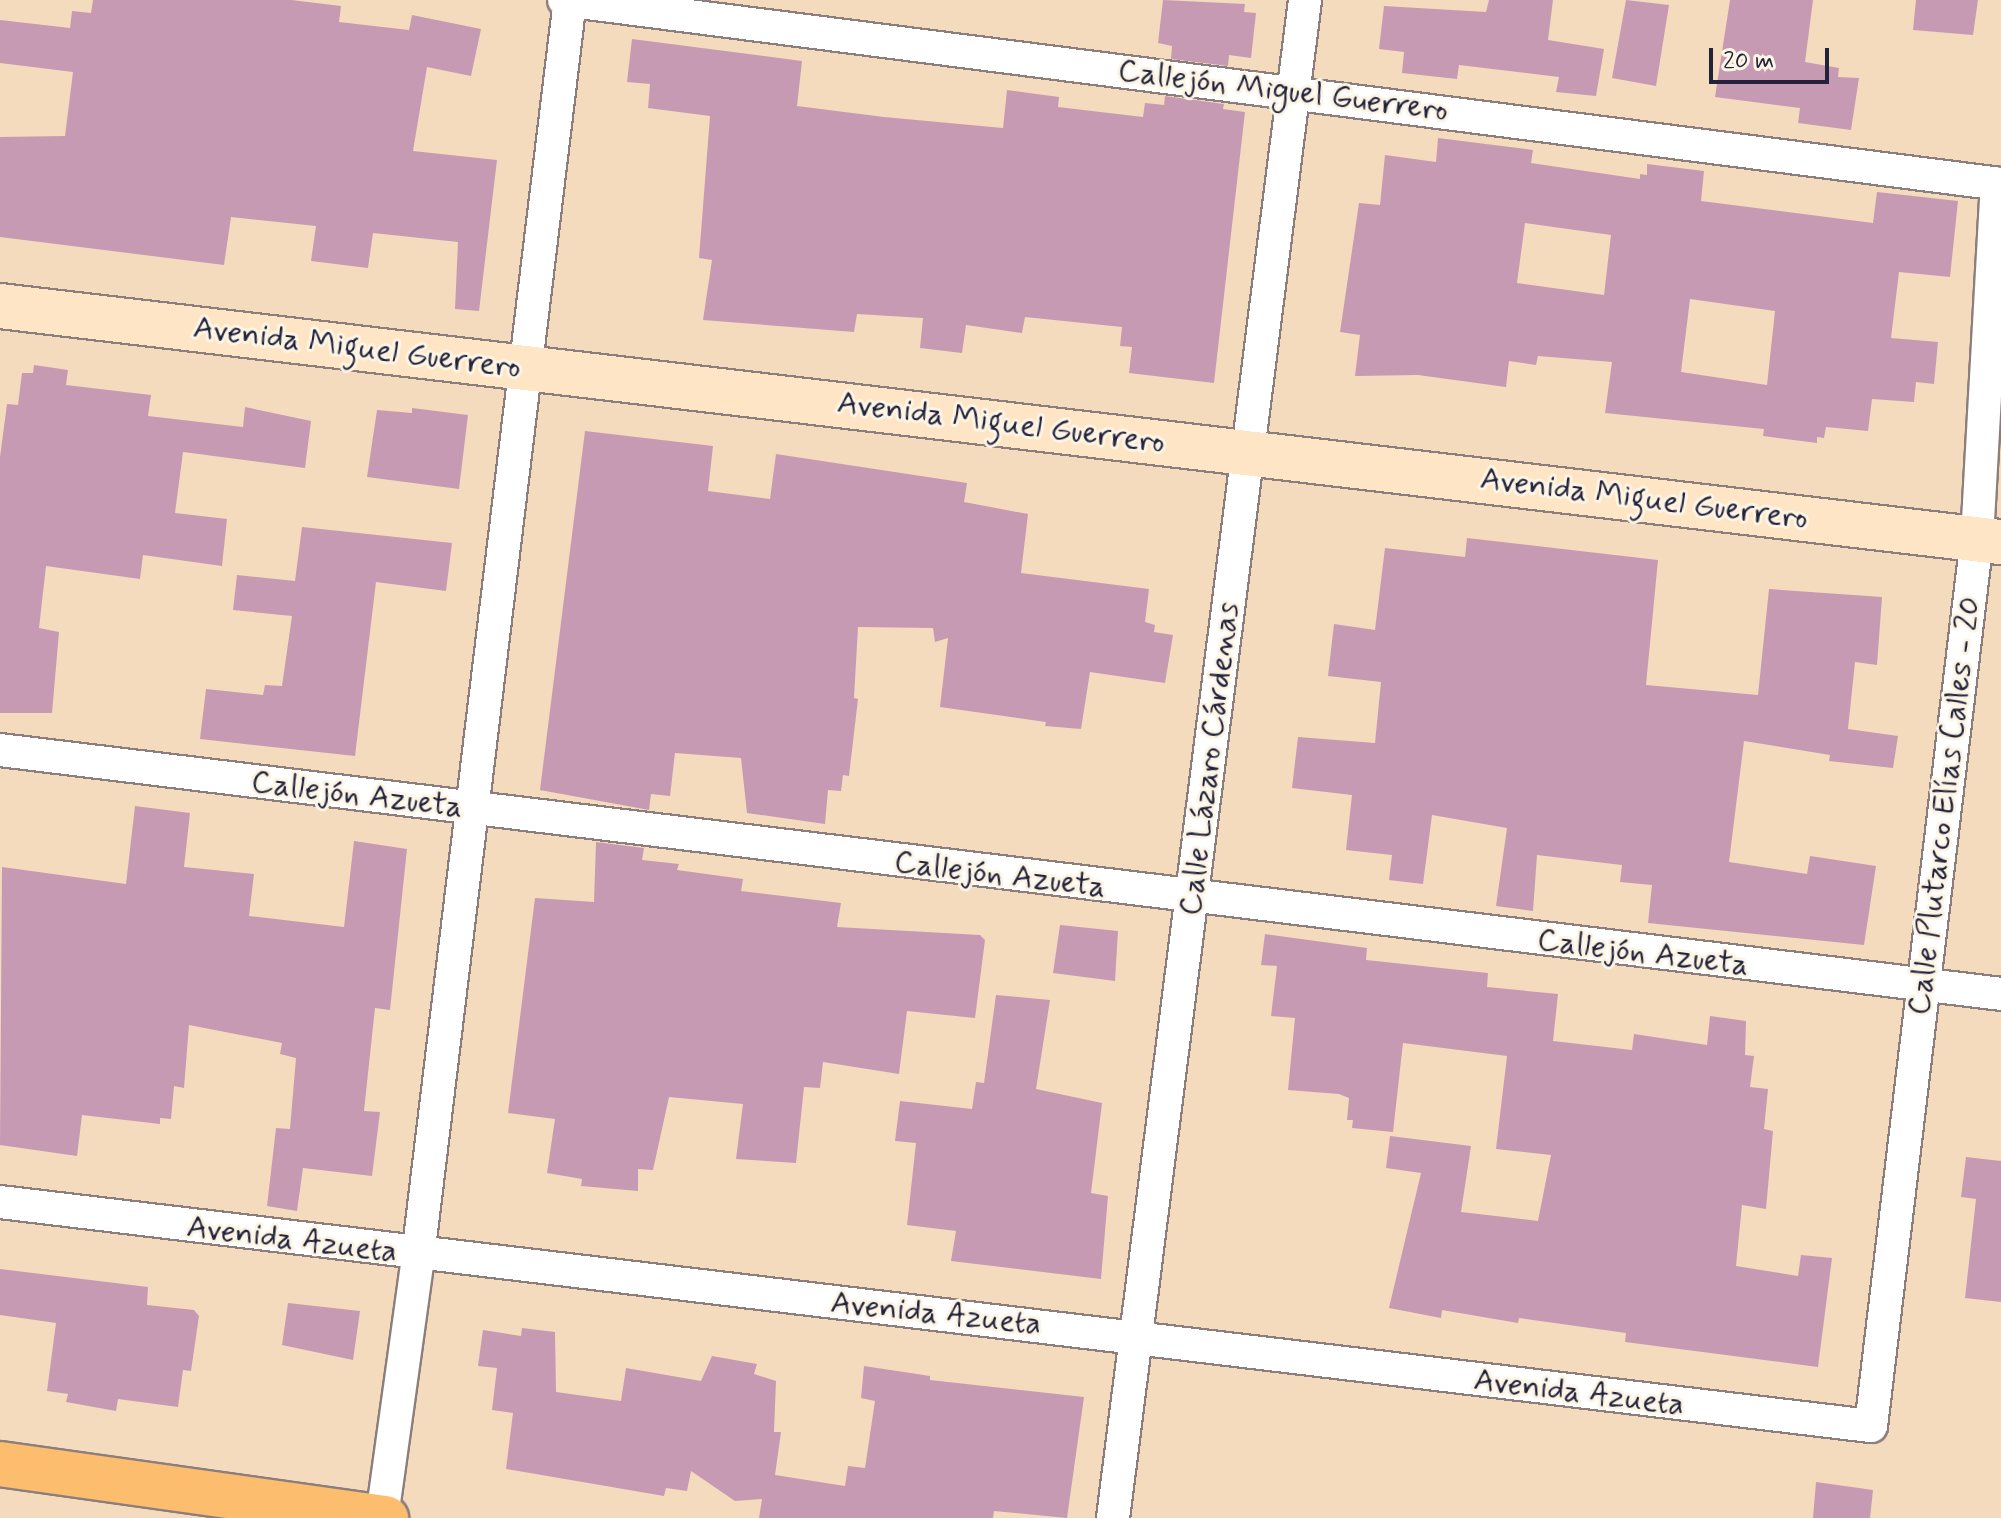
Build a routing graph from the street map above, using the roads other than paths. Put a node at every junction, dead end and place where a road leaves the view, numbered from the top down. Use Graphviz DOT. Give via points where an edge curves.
graph roads {
  1 [pos="568,0"];
  2 [pos="1305,0"];
  3 [pos="1293,92"];
  4 [pos="1999,184"];
  5 [pos="0,306"];
  6 [pos="522,367"];
  7 [pos="1249,451"];
  8 [pos="1989,541"];
  9 [pos="0,750"];
  10 [pos="469,809"];
  11 [pos="1193,899"];
  12 [pos="1922,987"];
  13 [pos="2001,994"];
  14 [pos="0,1202"];
  15 [pos="418,1256"];
  16 [pos="1138,1337"];
  17 [pos="1871,1426"];
  18 [pos="0,1464"];
  19 [pos="384,1518"];
  20 [pos="1113,1518"];
  1 -- 3 [label="street, Callejón Miguel Guerrero"];
  1 -- 6 [label="street"];
  2 -- 3 [label="street, Calle Lázaro Cárdenas"];
  3 -- 4 [label="street, Callejón Miguel Guerrero"];
  3 -- 7 [label="street, Calle Lázaro Cárdenas"];
  4 -- 8 [label="street, Calle Plutarco Elías Calles - 20"];
  5 -- 6 [label="street, Avenida Miguel Guerrero"];
  6 -- 7 [label="street, Avenida Miguel Guerrero"];
  6 -- 10 [label="street"];
  7 -- 8 [label="street, Avenida Miguel Guerrero"];
  7 -- 11 [label="street, Calle Lázaro Cárdenas"];
  8 -- 12 [label="street, Calle Plutarco Elías Calles - 20"];
  9 -- 10 [label="street, Callejón Azueta"];
  10 -- 11 [label="street, Callejón Azueta"];
  10 -- 15 [label="street"];
  11 -- 12 [label="street, Callejón Azueta"];
  11 -- 16 [label="street, Calle Lázaro Cárdenas"];
  12 -- 13 [label="street, Callejón Azueta"];
  12 -- 17 [label="street, Calle Plutarco Elías Calles - 20"];
  14 -- 15 [label="street, Avenida Azueta"];
  15 -- 16 [label="street, Avenida Azueta"];
  15 -- 19 [label="street"];
  16 -- 17 [label="street, Avenida Azueta"];
  16 -- 20 [label="street, Calle Lázaro Cárdenas"];
  18 -- 19 [label="main road"];
}
